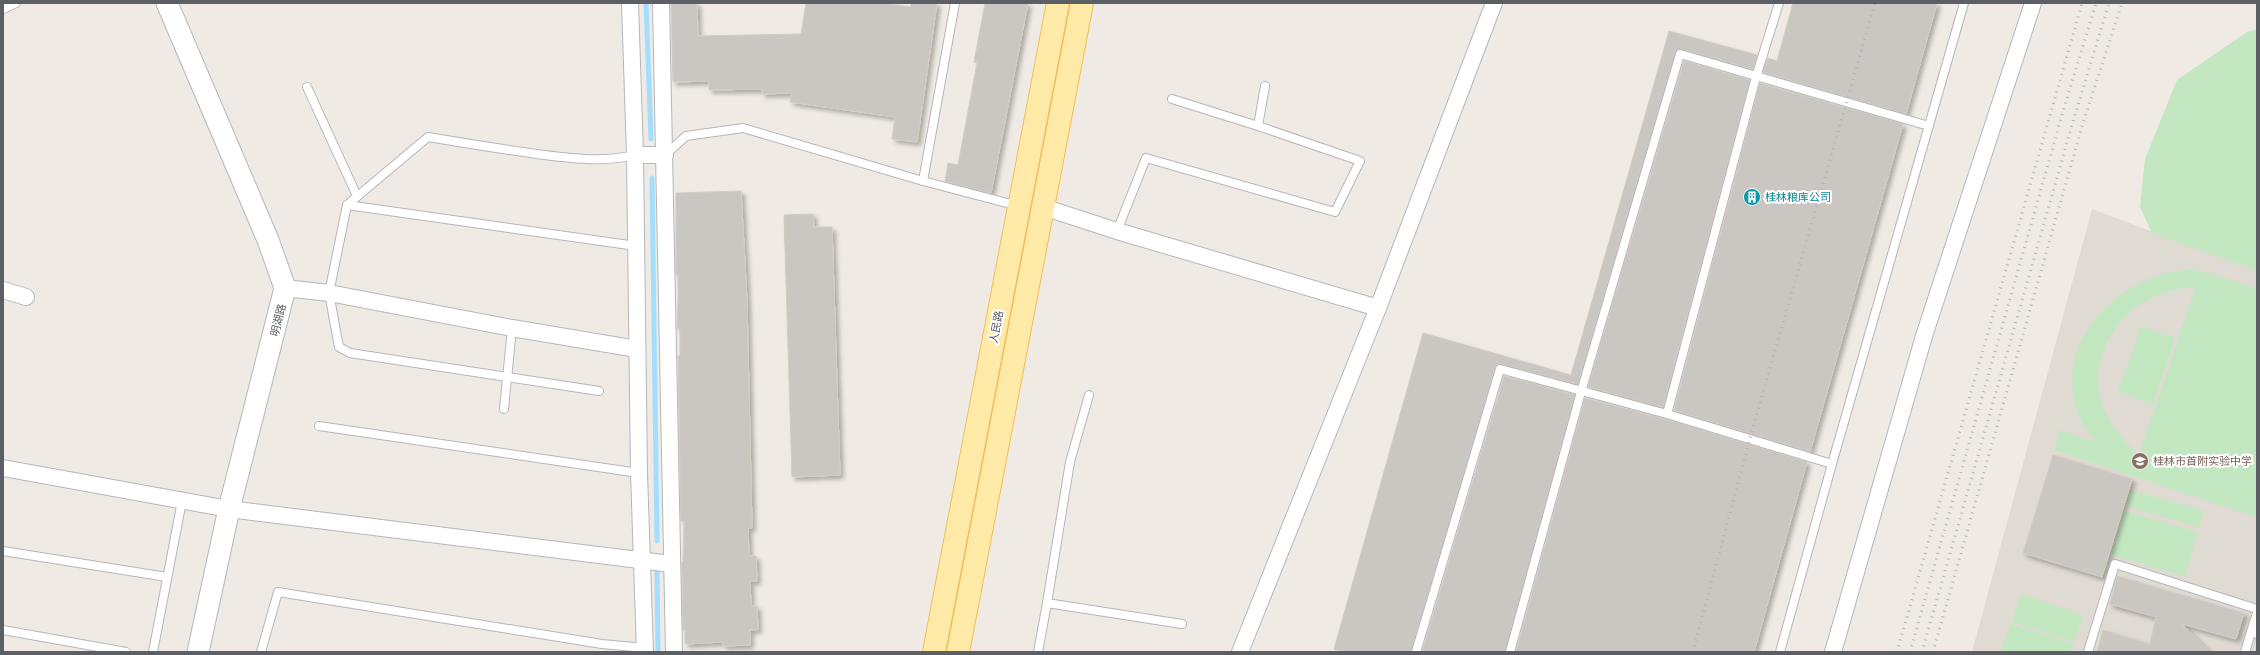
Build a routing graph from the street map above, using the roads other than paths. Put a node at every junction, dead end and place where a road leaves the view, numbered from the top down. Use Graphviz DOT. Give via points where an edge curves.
graph roads {
  1 [pos="16,3"];
  2 [pos="167,3"];
  3 [pos="630,3"];
  4 [pos="661,3"];
  5 [pos="955,3"];
  6 [pos="1058,3"];
  7 [pos="1082,3"];
  8 [pos="1494,3"];
  9 [pos="1779,3"];
  10 [pos="1964,3"];
  11 [pos="2033,3"];
  12 [pos="3,9"];
  13 [pos="1756,77"];
  14 [pos="1264,86"];
  15 [pos="307,87"];
  16 [pos="1172,100"];
  17 [pos="1258,126"];
  18 [pos="1929,126"];
  19 [pos="635,155"];
  20 [pos="665,155"];
  21 [pos="923,181"];
  22 [pos="357,196"];
  23 [pos="347,205"];
  24 [pos="1019,206"];
  25 [pos="1043,207"];
  26 [pos="1117,231"];
  27 [pos="636,246"];
  28 [pos="285,288"];
  29 [pos="3,290"];
  30 [pos="329,293"];
  31 [pos="26,297"];
  32 [pos="1378,308"];
  33 [pos="512,328"];
  34 [pos="637,349"];
  35 [pos="507,378"];
  36 [pos="599,391"];
  37 [pos="1581,392"];
  38 [pos="1089,395"];
  39 [pos="504,410"];
  40 [pos="1667,414"];
  41 [pos="319,426"];
  42 [pos="1832,464"];
  43 [pos="3,468"];
  44 [pos="639,473"];
  45 [pos="182,501"];
  46 [pos="228,509"];
  47 [pos="3,551"];
  48 [pos="642,560"];
  49 [pos="671,564"];
  50 [pos="167,577"];
  51 [pos="1047,602"];
  52 [pos="2257,609"];
  53 [pos="2257,612"];
  54 [pos="1182,624"];
  55 [pos="3,630"];
  56 [pos="2254,633"];
  57 [pos="645,650"];
  58 [pos="126,652"];
  59 [pos="153,652"];
  60 [pos="198,652"];
  61 [pos="261,652"];
  62 [pos="674,652"];
  63 [pos="934,652"];
  64 [pos="958,652"];
  65 [pos="1038,652"];
  66 [pos="1240,652"];
  67 [pos="1416,652"];
  68 [pos="1510,652"];
  69 [pos="1780,652"];
  70 [pos="1833,652"];
  71 [pos="2088,652"];
  72 [pos="2245,652"];
  1 -- 12 [label="lane"];
  2 -- 28 [label="street, 明湖路" via="268,240"];
  3 -- 19 [label="street"];
  4 -- 20 [label="street"];
  5 -- 21 [label="lane"];
  6 -- 24 [label="main road, 人民路"];
  7 -- 25 [label="main road"];
  8 -- 32 [label="street"];
  9 -- 13 [label="lane"];
  10 -- 18 [label="lane"];
  11 -- 70 [label="street" via="1924,336"];
  13 -- 18 [label="lane"];
  13 -- 37 [label="lane" via="1680,54"];
  13 -- 40 [label="lane"];
  14 -- 17 [label="lane"];
  15 -- 22 [label="lane"];
  16 -- 17 [label="lane"];
  17 -- 26 [label="lane" via="1360,161 1335,212 1146,158"];
  18 -- 42 [label="lane"];
  19 -- 20 [label="street"];
  19 -- 22 [label="lane" via="614,160 593,160 428,137"];
  19 -- 27 [label="street"];
  20 -- 21 [label="lane" via="686,136 743,128"];
  20 -- 49 [label="street"];
  21 -- 24 [label="lane"];
  22 -- 23 [label="lane"];
  23 -- 27 [label="lane"];
  23 -- 30 [label="lane"];
  24 -- 63 [label="main road, 人民路"];
  25 -- 26 [label="street"];
  25 -- 64 [label="main road"];
  26 -- 32 [label="street"];
  27 -- 34 [label="street"];
  28 -- 30 [label="street"];
  28 -- 46 [label="street, 明湖路"];
  29 -- 31 [label="street"];
  30 -- 33 [label="street"];
  30 -- 35 [label="lane" via="339,347 343,350"];
  32 -- 66 [label="street"];
  33 -- 34 [label="street"];
  33 -- 35 [label="lane"];
  34 -- 44 [label="street"];
  35 -- 36 [label="lane"];
  35 -- 39 [label="lane"];
  37 -- 40 [label="lane"];
  37 -- 67 [label="lane" via="1500,368"];
  37 -- 68 [label="lane"];
  38 -- 51 [label="lane" via="1070,462"];
  40 -- 42 [label="lane"];
  41 -- 44 [label="lane"];
  42 -- 69 [label="lane"];
  43 -- 45 [label="street"];
  44 -- 48 [label="street"];
  45 -- 46 [label="street"];
  45 -- 50 [label="lane"];
  46 -- 48 [label="street"];
  46 -- 60 [label="street, 明湖路"];
  47 -- 50 [label="lane"];
  48 -- 49 [label="street"];
  48 -- 57 [label="street"];
  49 -- 62 [label="street"];
  50 -- 59 [label="lane"];
  51 -- 54 [label="lane"];
  51 -- 65 [label="lane"];
  52 -- 71 [label="lane" via="2115,564"];
  53 -- 56 [label="lane"];
  55 -- 58 [label="lane"];
  56 -- 72 [label="lane"];
  57 -- 61 [label="lane" via="278,592"];
}
